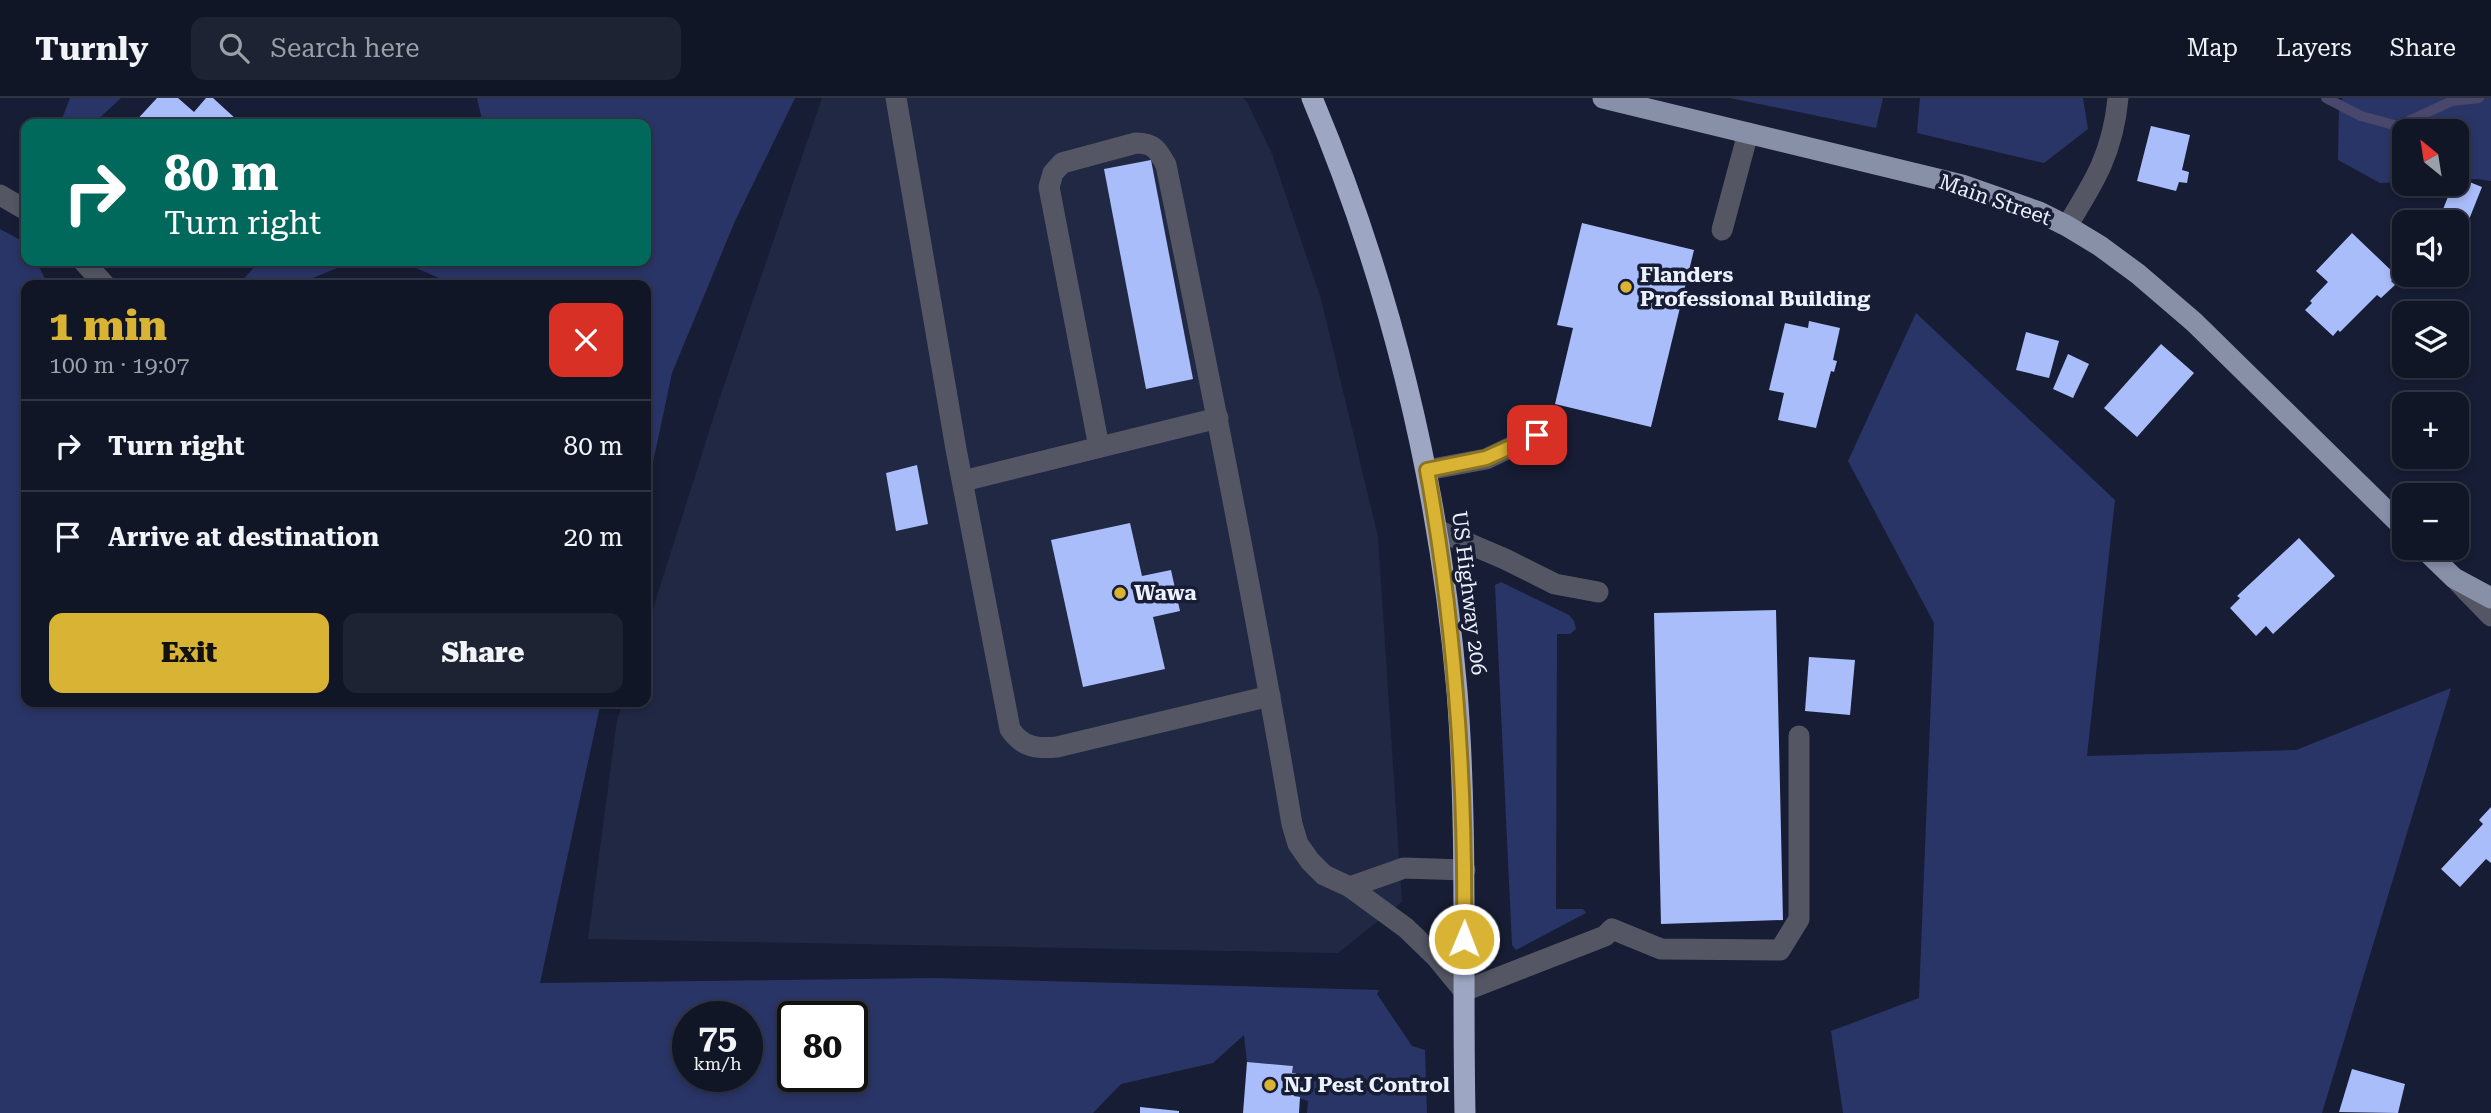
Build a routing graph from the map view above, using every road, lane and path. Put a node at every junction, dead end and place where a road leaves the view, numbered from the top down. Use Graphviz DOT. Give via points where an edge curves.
graph roads {
  1 [pos="895,98"];
  2 [pos="1312,98"];
  3 [pos="1604,98"];
  4 [pos="2118,98"];
  5 [pos="1748,133"];
  6 [pos="0,195"];
  7 [pos="21,207"];
  8 [pos="2067,226"];
  9 [pos="1722,230"];
  10 [pos="88,266"];
  11 [pos="100,280"];
  12 [pos="1218,418"];
  13 [pos="1537,435"];
  14 [pos="1100,447"];
  15 [pos="1427,470"];
  16 [pos="963,481"];
  17 [pos="2392,516"];
  18 [pos="1437,530"];
  19 [pos="2435,560"];
  20 [pos="2454,578"];
  21 [pos="1598,592"];
  22 [pos="2491,598"];
  23 [pos="2491,616"];
  24 [pos="1270,696"];
  25 [pos="1799,736"];
  26 [pos="1465,870"];
  27 [pos="1350,887"];
  28 [pos="1464,991"];
  29 [pos="1465,1113"];
  1 -- 16 [label="street"];
  2 -- 15 [label="highway, US Highway 206" via="1344,174 1371,257"];
  3 -- 5 [label="main road, Main Street"];
  4 -- 8 [label="street" via="2109,148 2097,179"];
  5 -- 8 [label="main road, Main Street" via="1962,186 2027,207"];
  5 -- 9 [label="street"];
  6 -- 7 [label="street"];
  8 -- 17 [label="main road, Main Street" via="2100,246 2187,316"];
  10 -- 11 [label="street"];
  12 -- 14 [label="street"];
  12 -- 14 [label="street" via="1166,165 1148,143 1078,157 1062,163 1049,187"];
  12 -- 24 [label="street"];
  13 -- 15 [label="street" via="1486,458"];
  14 -- 16 [label="street"];
  15 -- 18 [label="highway, US Highway 206"];
  16 -- 24 [label="street" via="1005,714 1017,740 1030,747 1057,747"];
  18 -- 21 [label="street" via="1555,584"];
  18 -- 26 [label="highway, US Highway 206" via="1457,692"];
  19 -- 20 [label="main road"];
  20 -- 22 [label="main road"];
  20 -- 23 [label="street"];
  24 -- 27 [label="street" via="1298,844 1324,874"];
  25 -- 28 [label="street" via="1799,919 1780,950 1661,949 1612,929 1605,936"];
  26 -- 27 [label="street" via="1404,868"];
  26 -- 28 [label="highway, US Highway 206"];
  27 -- 28 [label="street" via="1406,928"];
  28 -- 29 [label="highway, US Highway 206"];
}
